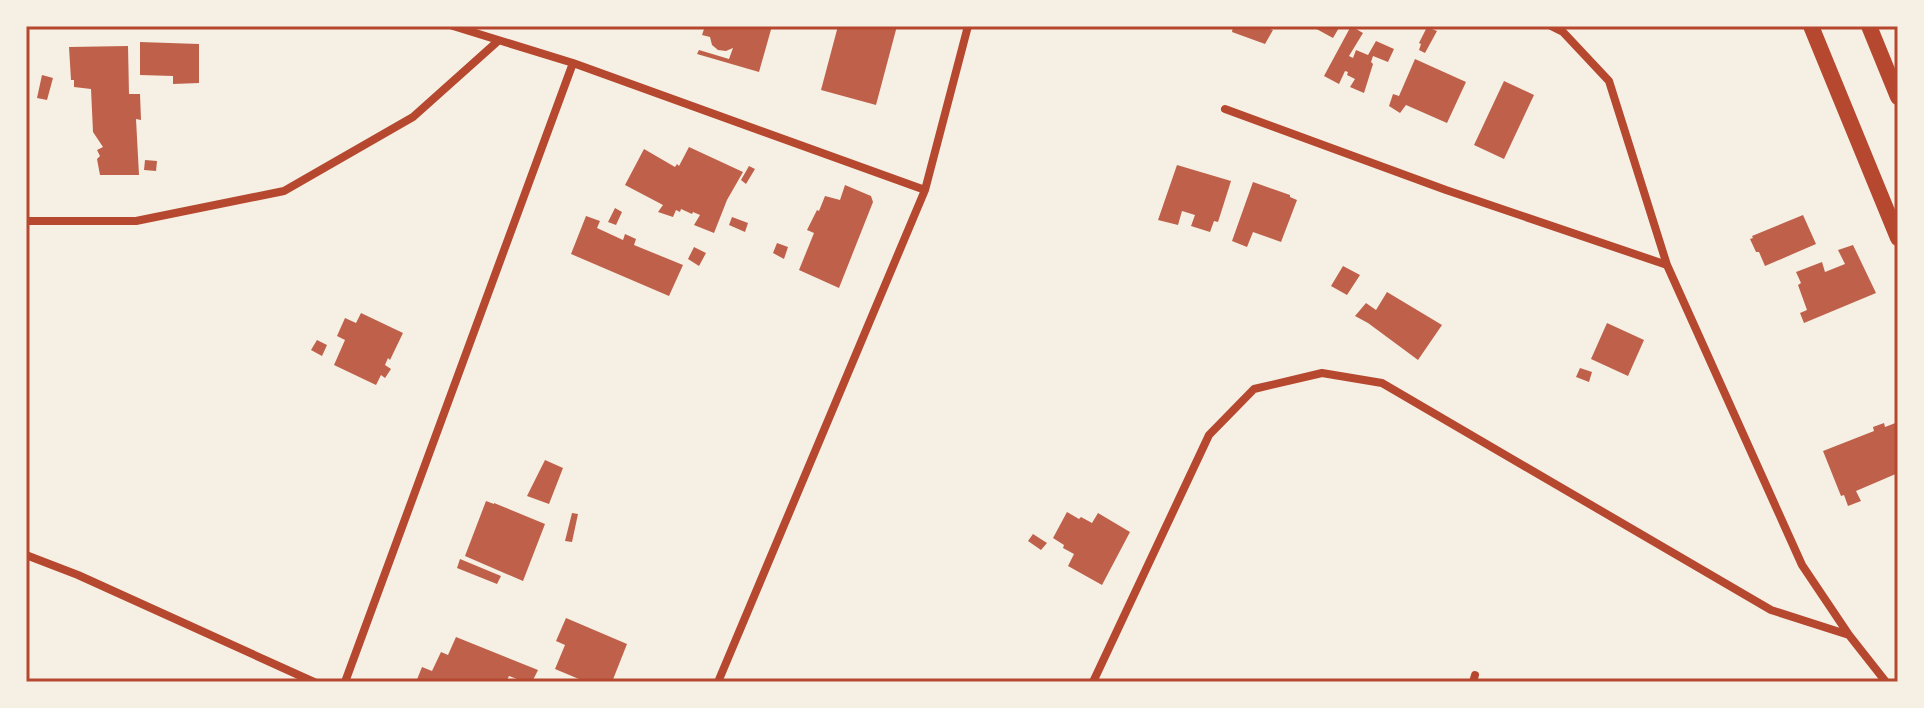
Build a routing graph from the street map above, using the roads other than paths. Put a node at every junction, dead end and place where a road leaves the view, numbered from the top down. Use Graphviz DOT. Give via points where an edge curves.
graph roads {
  1 [pos="453,26"];
  2 [pos="968,26"];
  3 [pos="1551,26"];
  4 [pos="1811,26"];
  5 [pos="1869,26"];
  6 [pos="498,41"];
  7 [pos="573,63"];
  8 [pos="1898,97"];
  9 [pos="1225,109"];
  10 [pos="925,190"];
  11 [pos="26,221"];
  12 [pos="1898,238"];
  13 [pos="1667,265"];
  14 [pos="26,555"];
  15 [pos="1849,635"];
  16 [pos="314,682"];
  17 [pos="345,682"];
  18 [pos="718,682"];
  19 [pos="1093,682"];
  20 [pos="1886,682"];
  1 -- 6 [label="street"];
  2 -- 10 [label="street"];
  3 -- 13 [label="street" via="1609,81"];
  4 -- 12 [label="main road"];
  5 -- 8 [label="main road"];
  6 -- 7 [label="street"];
  6 -- 11 [label="street" via="413,117 284,191 136,221"];
  7 -- 10 [label="street"];
  7 -- 17 [label="street"];
  9 -- 13 [label="street"];
  10 -- 18 [label="street"];
  13 -- 15 [label="street" via="1802,565"];
  14 -- 16 [label="street"];
  15 -- 19 [label="street" via="1771,610 1382,383 1322,373 1254,389 1209,435"];
  15 -- 20 [label="street"];
}
